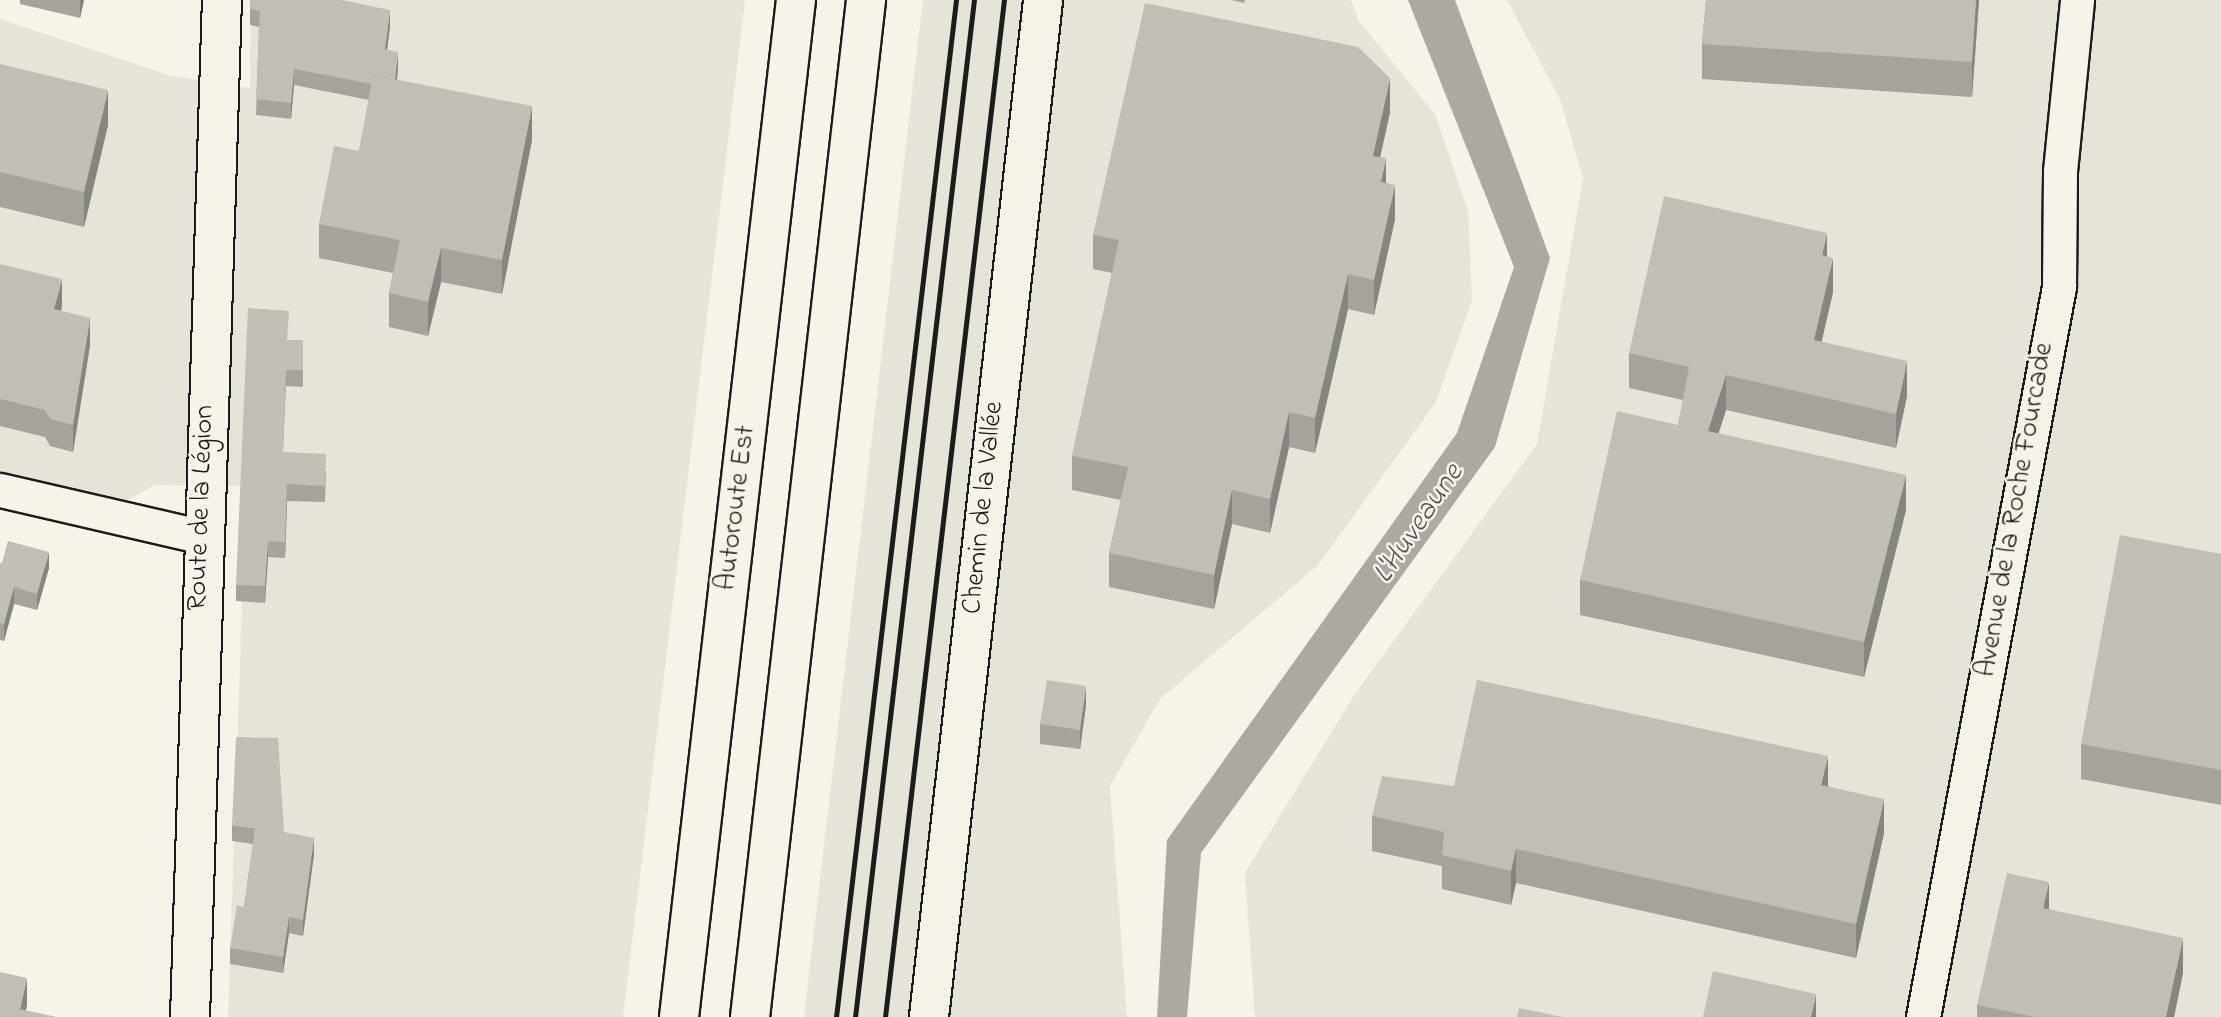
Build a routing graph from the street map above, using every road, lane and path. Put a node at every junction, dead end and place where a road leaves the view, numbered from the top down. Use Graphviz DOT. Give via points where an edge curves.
graph roads {
  1 [pos="222,0"];
  2 [pos="796,0"];
  3 [pos="866,0"];
  4 [pos="1043,0"];
  5 [pos="2077,0"];
  6 [pos="0,490"];
  7 [pos="200,536"];
  8 [pos="190,1017"];
  9 [pos="679,1017"];
  10 [pos="750,1017"];
  11 [pos="929,1017"];
  12 [pos="1923,1017"];
  1 -- 7 [label="main road, Route de la Légion"];
  2 -- 9 [label="main road, Autoroute Est"];
  3 -- 10 [label="main road"];
  4 -- 11 [label="main road, Chemin de la Vallée"];
  5 -- 12 [label="street, Avenue de la Roche Fourcade" via="2060,171 2059,287"];
  6 -- 7 [label="street"];
  7 -- 8 [label="main road, Route de la Légion"];
}
